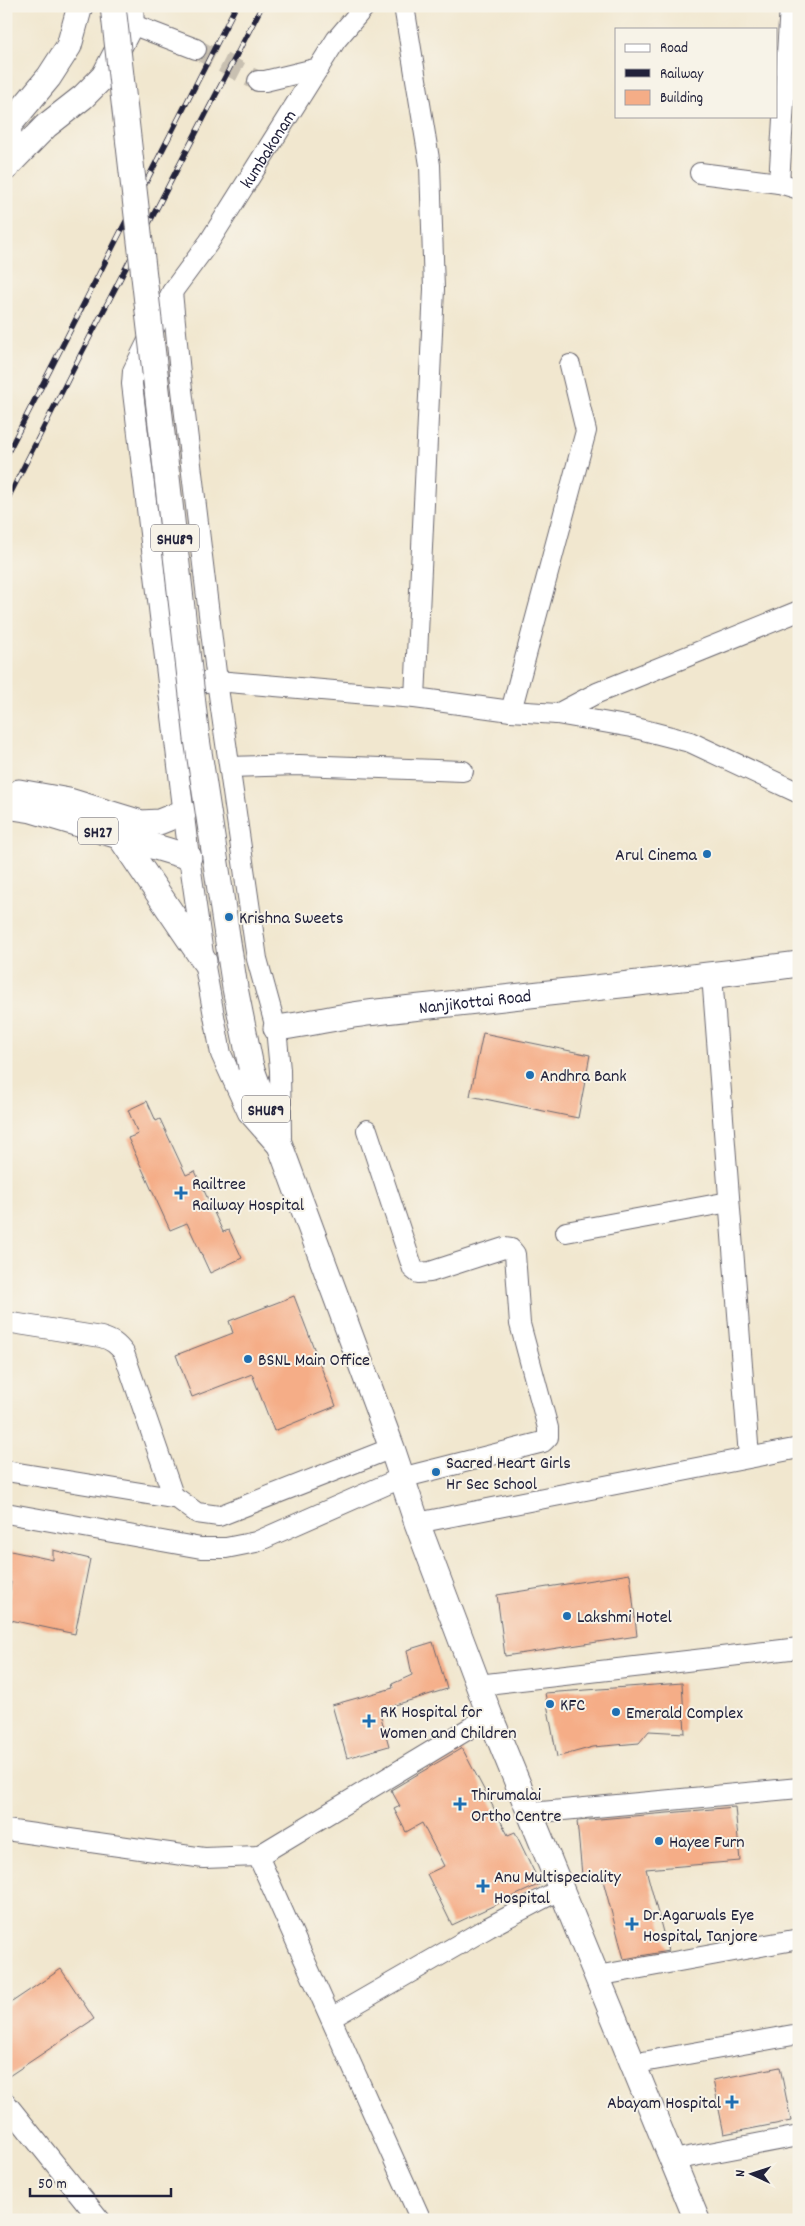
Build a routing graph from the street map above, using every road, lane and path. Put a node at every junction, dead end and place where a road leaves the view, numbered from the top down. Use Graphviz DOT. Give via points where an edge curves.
graph roads {
  1 [pos="80,6"];
  2 [pos="113,6"];
  3 [pos="365,6"];
  4 [pos="404,6"];
  5 [pos="790,6"];
  6 [pos="131,15"];
  7 [pos="196,49"];
  8 [pos="319,68"];
  9 [pos="258,81"];
  10 [pos="8,125"];
  11 [pos="6,167"];
  12 [pos="700,173"];
  13 [pos="779,183"];
  14 [pos="799,189"];
  15 [pos="172,292"];
  16 [pos="570,366"];
  17 [pos="799,611"];
  18 [pos="217,681"];
  19 [pos="168,687"];
  20 [pos="415,698"];
  21 [pos="511,711"];
  22 [pos="556,714"];
  23 [pos="230,767"];
  24 [pos="463,771"];
  25 [pos="6,789"];
  26 [pos="799,793"];
  27 [pos="6,806"];
  28 [pos="184,812"];
  29 [pos="120,837"];
  30 [pos="189,857"];
  31 [pos="204,961"];
  32 [pos="799,964"];
  33 [pos="712,975"];
  34 [pos="276,1028"];
  35 [pos="367,1130"];
  36 [pos="281,1150"];
  37 [pos="729,1202"];
  38 [pos="566,1232"];
  39 [pos="6,1322"];
  40 [pos="392,1448"];
  41 [pos="799,1448"];
  42 [pos="749,1458"];
  43 [pos="6,1471"];
  44 [pos="401,1478"];
  45 [pos="174,1498"];
  46 [pos="6,1512"];
  47 [pos="417,1523"];
  48 [pos="799,1648"];
  49 [pos="478,1685"];
  50 [pos="490,1716"];
  51 [pos="799,1788"];
  52 [pos="530,1813"];
  53 [pos="6,1830"];
  54 [pos="258,1856"];
  55 [pos="561,1889"];
  56 [pos="799,1938"];
  57 [pos="596,1976"];
  58 [pos="331,2018"];
  59 [pos="793,2035"];
  60 [pos="632,2064"];
  61 [pos="6,2103"];
  62 [pos="799,2136"];
  63 [pos="673,2160"];
  64 [pos="100,2220"];
  65 [pos="422,2220"];
  66 [pos="696,2220"];
  1 -- 10 [label="main road" via="69,46"];
  2 -- 36 [label="main road, SHU89, bridge" via="197,739 235,988 251,1067"];
  3 -- 8 [label="street, kumbakonam" via="336,40"];
  4 -- 20 [label="street" via="430,165 434,289"];
  5 -- 13 [label="street"];
  6 -- 7 [label="street"];
  6 -- 11 [label="main road" via="104,76 46,126"];
  8 -- 9 [label="street"];
  8 -- 15 [label="street, kumbakonam" via="209,242"];
  10 -- 11 [label="main road"];
  12 -- 13 [label="street"];
  13 -- 14 [label="street"];
  15 -- 18 [label="street"];
  15 -- 19 [label="street, kumbakonam" via="133,371 132,384"];
  16 -- 21 [label="street" via="586,431"];
  17 -- 22 [label="street" via="597,693"];
  18 -- 19 [label="street"];
  18 -- 20 [label="street"];
  18 -- 23 [label="street"];
  19 -- 28 [label="street, kumbakonam"];
  20 -- 21 [label="street"];
  21 -- 22 [label="street"];
  22 -- 26 [label="street" via="632,726 690,742"];
  23 -- 24 [label="street" via="299,765"];
  23 -- 34 [label="street" via="257,959"];
  25 -- 28 [label="main road, SH27" via="68,801 141,823 159,822"];
  27 -- 29 [label="main road, SH27" via="32,810"];
  28 -- 30 [label="street, kumbakonam"];
  29 -- 30 [label="main road, SH27"];
  29 -- 31 [label="main road"];
  30 -- 31 [label="street, kumbakonam"];
  31 -- 36 [label="street, kumbakonam" via="221,1054 248,1113"];
  32 -- 33 [label="main road, NanjiKottai Road"];
  33 -- 34 [label="main road, NanjiKottai Road" via="374,1012"];
  33 -- 37 [label="street"];
  34 -- 36 [label="street"];
  35 -- 44 [label="street" via="413,1269 418,1273 430,1272 504,1248 515,1254 521,1330 548,1428 548,1437 535,1446"];
  36 -- 40 [label="main road, SHU89"];
  37 -- 38 [label="street"];
  37 -- 42 [label="street"];
  39 -- 45 [label="street" via="101,1337 118,1345 124,1354"];
  40 -- 44 [label="main road, SHU89"];
  40 -- 45 [label="street" via="219,1516 197,1513"];
  41 -- 42 [label="street"];
  42 -- 47 [label="street"];
  43 -- 45 [label="street"];
  44 -- 46 [label="street" via="256,1542 226,1548 201,1548"];
  44 -- 47 [label="main road, SHU89"];
  47 -- 49 [label="main road, SHU89"];
  48 -- 49 [label="street"];
  49 -- 50 [label="main road, SHU89"];
  50 -- 52 [label="main road, SHU89"];
  50 -- 54 [label="street"];
  51 -- 52 [label="street"];
  52 -- 55 [label="main road, SHU89"];
  53 -- 54 [label="street" via="204,1858"];
  54 -- 58 [label="street"];
  55 -- 57 [label="main road, SHU89"];
  55 -- 58 [label="street"];
  56 -- 57 [label="street"];
  57 -- 60 [label="main road, SHU89"];
  58 -- 65 [label="street"];
  59 -- 60 [label="street"];
  60 -- 63 [label="main road, SHU89"];
  61 -- 64 [label="street"];
  62 -- 63 [label="street"];
  63 -- 66 [label="main road, SHU89"];
}
